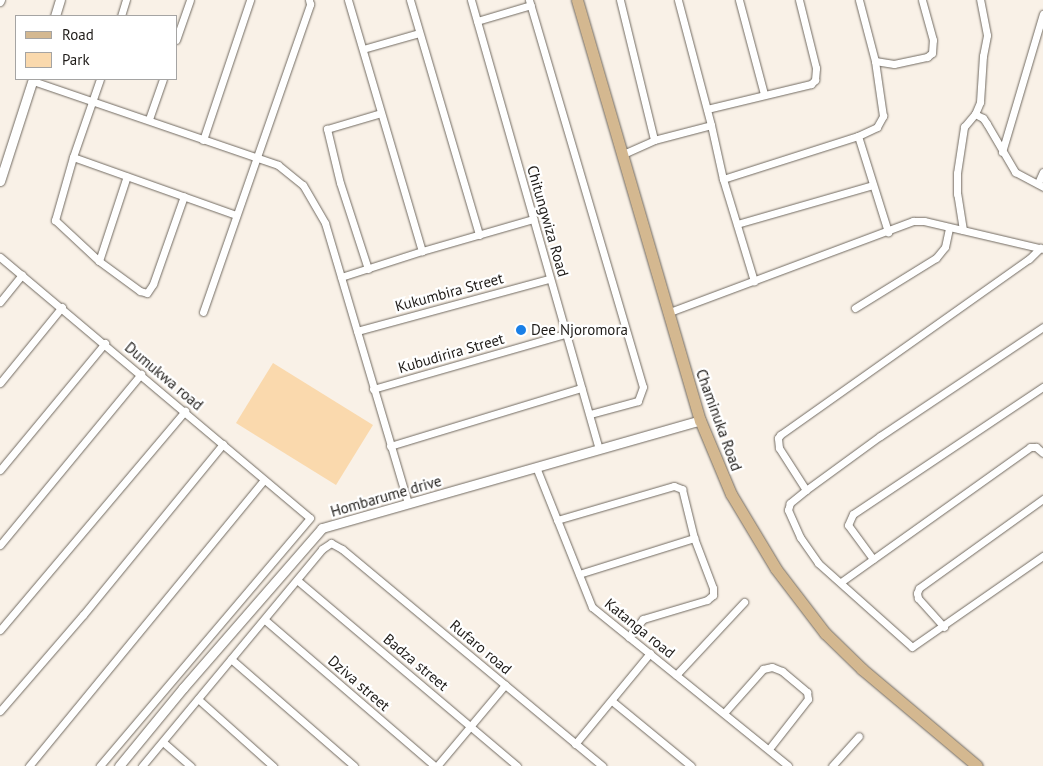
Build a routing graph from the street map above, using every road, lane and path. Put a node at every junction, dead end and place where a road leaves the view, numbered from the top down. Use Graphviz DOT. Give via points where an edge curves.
graph roads {
  1 [pos="60,0"];
  2 [pos="126,0"];
  3 [pos="190,0"];
  4 [pos="250,0"];
  5 [pos="309,0"];
  6 [pos="348,0"];
  7 [pos="410,0"];
  8 [pos="471,0"];
  9 [pos="576,0"];
  10 [pos="620,0"];
  11 [pos="678,0"];
  12 [pos="739,0"];
  13 [pos="799,0"];
  14 [pos="859,0"];
  15 [pos="922,0"];
  16 [pos="980,0"];
  17 [pos="530,3"];
  18 [pos="1043,14"];
  19 [pos="54,15"];
  20 [pos="121,15"];
  21 [pos="477,21"];
  22 [pos="419,33"];
  23 [pos="178,34"];
  24 [pos="363,49"];
  25 [pos="875,61"];
  26 [pos="33,80"];
  27 [pos="100,80"];
  28 [pos="163,80"];
  29 [pos="764,94"];
  30 [pos="93,100"];
  31 [pos="707,109"];
  32 [pos="381,113"];
  33 [pos="975,114"];
  34 [pos="148,119"];
  35 [pos="711,125"];
  36 [pos="858,136"];
  37 [pos="203,140"];
  38 [pos="654,140"];
  39 [pos="1002,152"];
  40 [pos="621,155"];
  41 [pos="73,157"];
  42 [pos="256,157"];
  43 [pos="1043,172"];
  44 [pos="127,176"];
  45 [pos="0,178"];
  46 [pos="723,179"];
  47 [pos="873,185"];
  48 [pos="1040,185"];
  49 [pos="184,196"];
  50 [pos="236,215"];
  51 [pos="533,219"];
  52 [pos="737,224"];
  53 [pos="949,228"];
  54 [pos="963,230"];
  55 [pos="888,232"];
  56 [pos="479,235"];
  57 [pos="1041,248"];
  58 [pos="422,250"];
  59 [pos="0,257"];
  60 [pos="99,261"];
  61 [pos="368,268"];
  62 [pos="22,275"];
  63 [pos="341,277"];
  64 [pos="549,279"];
  65 [pos="754,281"];
  66 [pos="0,302"];
  67 [pos="62,308"];
  68 [pos="855,308"];
  69 [pos="203,312"];
  70 [pos="667,313"];
  71 [pos="1043,327"];
  72 [pos="357,331"];
  73 [pos="565,334"];
  74 [pos="105,343"];
  75 [pos="141,374"];
  76 [pos="0,383"];
  77 [pos="1043,386"];
  78 [pos="581,388"];
  79 [pos="373,389"];
  80 [pos="185,412"];
  81 [pos="590,414"];
  82 [pos="700,420"];
  83 [pos="223,444"];
  84 [pos="390,446"];
  85 [pos="599,449"];
  86 [pos="1043,453"];
  87 [pos="536,467"];
  88 [pos="0,470"];
  89 [pos="264,480"];
  90 [pos="806,490"];
  91 [pos="1043,499"];
  92 [pos="408,504"];
  93 [pos="557,520"];
  94 [pos="694,538"];
  95 [pos="1,541"];
  96 [pos="1043,556"];
  97 [pos="873,559"];
  98 [pos="579,574"];
  99 [pos="297,580"];
  100 [pos="840,582"];
  101 [pos="744,602"];
  102 [pos="265,620"];
  103 [pos="944,626"];
  104 [pos="0,630"];
  105 [pos="629,637"];
  106 [pos="650,654"];
  107 [pos="231,659"];
  108 [pos="676,674"];
  109 [pos="505,685"];
  110 [pos="198,699"];
  111 [pos="612,701"];
  112 [pos="0,711"];
  113 [pos="724,713"];
  114 [pos="470,726"];
  115 [pos="859,736"];
  116 [pos="163,742"];
  117 [pos="575,744"];
  118 [pos="769,749"];
  119 [pos="29,766"];
  120 [pos="100,766"];
  121 [pos="119,766"];
  122 [pos="142,766"];
  123 [pos="191,766"];
  124 [pos="274,766"];
  125 [pos="354,766"];
  126 [pos="436,766"];
  127 [pos="517,766"];
  128 [pos="602,766"];
  129 [pos="691,766"];
  130 [pos="788,766"];
  131 [pos="832,766"];
  132 [pos="977,766"];
  1 -- 19 [label="street"];
  2 -- 20 [label="street"];
  3 -- 23 [label="street"];
  4 -- 37 [label="street"];
  5 -- 42 [label="street"];
  6 -- 24 [label="street"];
  7 -- 22 [label="street"];
  8 -- 21 [label="street, Chitungwiza Road"];
  9 -- 40 [label="main road, Chaminuka Road"];
  10 -- 38 [label="street"];
  11 -- 31 [label="street"];
  12 -- 29 [label="street"];
  13 -- 29 [label="street" via="816,68 815,80 811,84"];
  14 -- 25 [label="street"];
  15 -- 25 [label="street" via="933,40 932,53 897,64"];
  16 -- 33 [label="street" via="988,35 980,102"];
  17 -- 21 [label="street"];
  17 -- 81 [label="street" via="643,387 638,401"];
  18 -- 39 [label="street"];
  21 -- 51 [label="street, Chitungwiza Road"];
  22 -- 24 [label="street"];
  22 -- 56 [label="street"];
  24 -- 32 [label="street"];
  25 -- 36 [label="street" via="882,120 877,127"];
  26 -- 30 [label="street"];
  26 -- 45 [label="street"];
  27 -- 30 [label="street"];
  28 -- 34 [label="street"];
  29 -- 31 [label="street"];
  30 -- 34 [label="street"];
  30 -- 41 [label="street"];
  31 -- 35 [label="street"];
  32 -- 58 [label="street"];
  32 -- 61 [label="street" via="327,129 340,182"];
  33 -- 39 [label="street" via="983,118"];
  33 -- 54 [label="street" via="964,127 957,173"];
  34 -- 37 [label="street"];
  35 -- 38 [label="street"];
  35 -- 46 [label="street"];
  36 -- 46 [label="street"];
  36 -- 47 [label="street"];
  37 -- 42 [label="street"];
  38 -- 40 [label="street"];
  39 -- 48 [label="street" via="1018,174"];
  40 -- 70 [label="main road, Chaminuka Road"];
  41 -- 44 [label="street"];
  41 -- 60 [label="street" via="55,220"];
  42 -- 50 [label="street"];
  42 -- 63 [label="street" via="278,165 303,184 325,222"];
  43 -- 48 [label="street"];
  44 -- 49 [label="street"];
  44 -- 60 [label="street"];
  46 -- 52 [label="street"];
  47 -- 52 [label="street"];
  47 -- 55 [label="street"];
  49 -- 50 [label="street"];
  49 -- 60 [label="street" via="147,293"];
  50 -- 69 [label="street"];
  51 -- 56 [label="street"];
  51 -- 64 [label="street, Chitungwiza Road"];
  52 -- 65 [label="street"];
  53 -- 54 [label="street"];
  53 -- 55 [label="street" via="919,221"];
  53 -- 68 [label="street" via="945,247 936,258"];
  54 -- 57 [label="street"];
  55 -- 65 [label="street"];
  56 -- 58 [label="street"];
  57 -- 90 [label="street" via="780,435 779,448"];
  58 -- 61 [label="street"];
  59 -- 62 [label="street, Dumukwa road"];
  61 -- 63 [label="street"];
  62 -- 66 [label="street"];
  62 -- 67 [label="street, Dumukwa road"];
  63 -- 72 [label="street"];
  64 -- 72 [label="street, Kukumbira Street"];
  64 -- 73 [label="street, Chitungwiza Road"];
  65 -- 70 [label="street"];
  67 -- 74 [label="street, Dumukwa road"];
  67 -- 76 [label="street"];
  70 -- 82 [label="main road, Chaminuka Road"];
  71 -- 90 [label="street" via="880,436"];
  72 -- 79 [label="street"];
  73 -- 78 [label="street, Chitungwiza Road"];
  73 -- 79 [label="street, Kubudirira Street"];
  74 -- 75 [label="street, Dumukwa road"];
  74 -- 88 [label="street"];
  75 -- 80 [label="street, Dumukwa road"];
  75 -- 95 [label="street"];
  77 -- 97 [label="street" via="854,514 848,525"];
  78 -- 81 [label="street, Chitungwiza Road"];
  78 -- 84 [label="street"];
  79 -- 84 [label="street"];
  80 -- 83 [label="street, Dumukwa road"];
  80 -- 104 [label="street"];
  81 -- 85 [label="street, Chitungwiza Road"];
  82 -- 85 [label="street, Hombarume drive"];
  82 -- 132 [label="main road, Chaminuka Road" via="717,464 747,524 807,612 862,669"];
  83 -- 89 [label="street, Dumukwa road"];
  83 -- 112 [label="street" via="83,616"];
  84 -- 92 [label="street"];
  85 -- 87 [label="street, Hombarume drive"];
  86 -- 97 [label="street" via="1036,447 1030,447"];
  87 -- 92 [label="street, Hombarume drive"];
  87 -- 93 [label="street, Katanga road"];
  89 -- 119 [label="street"];
  89 -- 120 [label="street, Dumukwa road" via="310,518"];
  90 -- 100 [label="street" via="790,503 789,514 810,553"];
  91 -- 103 [label="street" via="919,588 918,598"];
  92 -- 121 [label="street, Hombarume drive" via="322,528"];
  93 -- 94 [label="street" via="674,486 682,488"];
  93 -- 98 [label="street, Katanga road"];
  94 -- 98 [label="street"];
  94 -- 105 [label="street" via="713,595 707,600 643,619"];
  96 -- 103 [label="street"];
  97 -- 100 [label="street"];
  98 -- 105 [label="street, Katanga road" via="592,607"];
  99 -- 102 [label="street"];
  99 -- 109 [label="street, Rufaro road" via="322,549 332,543"];
  99 -- 114 [label="street, Badza street"];
  100 -- 103 [label="street" via="910,646 915,647"];
  101 -- 108 [label="street"];
  102 -- 107 [label="street"];
  102 -- 126 [label="street, Dziva street"];
  105 -- 106 [label="street, Katanga road"];
  106 -- 108 [label="street, Katanga road"];
  106 -- 111 [label="street"];
  107 -- 110 [label="street"];
  107 -- 125 [label="street"];
  108 -- 113 [label="street, Katanga road"];
  109 -- 114 [label="street"];
  109 -- 117 [label="street, Rufaro road"];
  110 -- 116 [label="street"];
  110 -- 124 [label="street"];
  111 -- 117 [label="street"];
  111 -- 129 [label="street"];
  113 -- 118 [label="street, Katanga road"];
  113 -- 118 [label="street" via="763,669 782,670 807,692 808,699"];
  114 -- 126 [label="street"];
  114 -- 127 [label="street, Badza street"];
  115 -- 131 [label="street"];
  116 -- 122 [label="street"];
  116 -- 123 [label="street"];
  117 -- 128 [label="street, Rufaro road"];
  118 -- 130 [label="street, Katanga road"];
}
